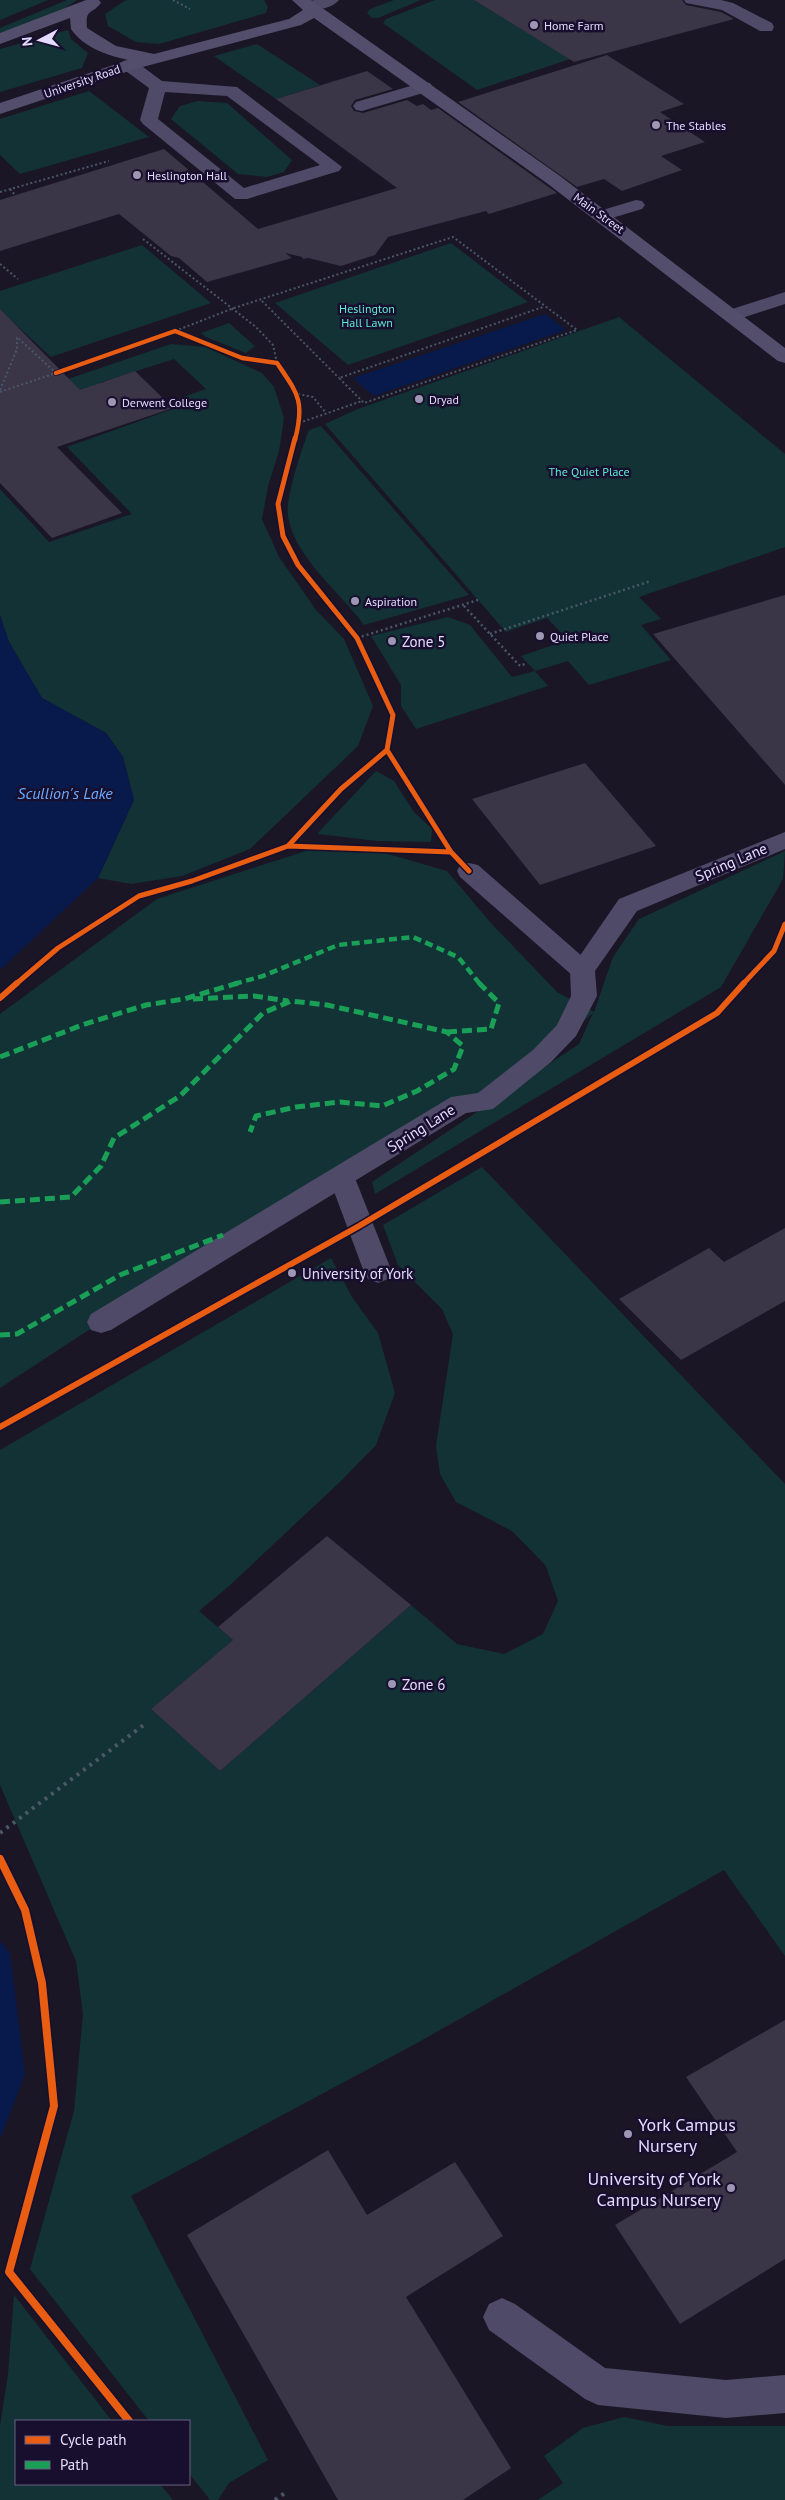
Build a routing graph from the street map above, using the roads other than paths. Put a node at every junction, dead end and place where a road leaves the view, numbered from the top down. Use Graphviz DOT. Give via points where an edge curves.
graph roads {
  1 [pos="331,0"];
  2 [pos="692,0"];
  3 [pos="92,3"];
  4 [pos="307,6"];
  5 [pos="766,27"];
  6 [pos="270,29"];
  7 [pos="0,39"];
  8 [pos="164,55"];
  9 [pos="128,65"];
  10 [pos="407,75"];
  11 [pos="158,86"];
  12 [pos="424,87"];
  13 [pos="362,106"];
  14 [pos="0,109"];
  15 [pos="636,205"];
  16 [pos="602,216"];
  17 [pos="785,298"];
  18 [pos="733,315"];
  19 [pos="785,357"];
  20 [pos="785,840"];
  21 [pos="470,871"];
  22 [pos="582,970"];
  23 [pos="342,1178"];
  24 [pos="378,1272"];
  25 [pos="101,1322"];
  26 [pos="502,2317"];
  27 [pos="785,2394"];
  1 -- 4 [label="street"];
  2 -- 5 [label="street" via="727,6"];
  3 -- 7 [label="street, University Road"];
  3 -- 8 [label="street, University Road" via="78,17 78,29 88,38 119,54 135,57"];
  4 -- 6 [label="street, University Road" via="308,15"];
  4 -- 10 [label="street, Main Street"];
  6 -- 8 [label="street, University Road"];
  6 -- 10 [label="street, Main Street" via="298,28 332,35"];
  8 -- 9 [label="street, University Road"];
  9 -- 11 [label="street"];
  9 -- 14 [label="street, University Road"];
  10 -- 12 [label="street, Main Street"];
  11 -- 11 [label="street" via="149,120 241,195 333,167 231,91"];
  12 -- 13 [label="street"];
  12 -- 16 [label="street, Main Street"];
  15 -- 16 [label="street"];
  16 -- 18 [label="street, Main Street"];
  17 -- 18 [label="street"];
  18 -- 19 [label="street, Main Street"];
  20 -- 22 [label="street, Spring Lane" via="628,905"];
  21 -- 22 [label="street"];
  22 -- 23 [label="street, Spring Lane" via="584,996 567,1030 542,1056 484,1102 460,1104"];
  23 -- 24 [label="street"];
  23 -- 25 [label="street, Spring Lane"];
  26 -- 27 [label="street" via="598,2386 726,2399"];
}
